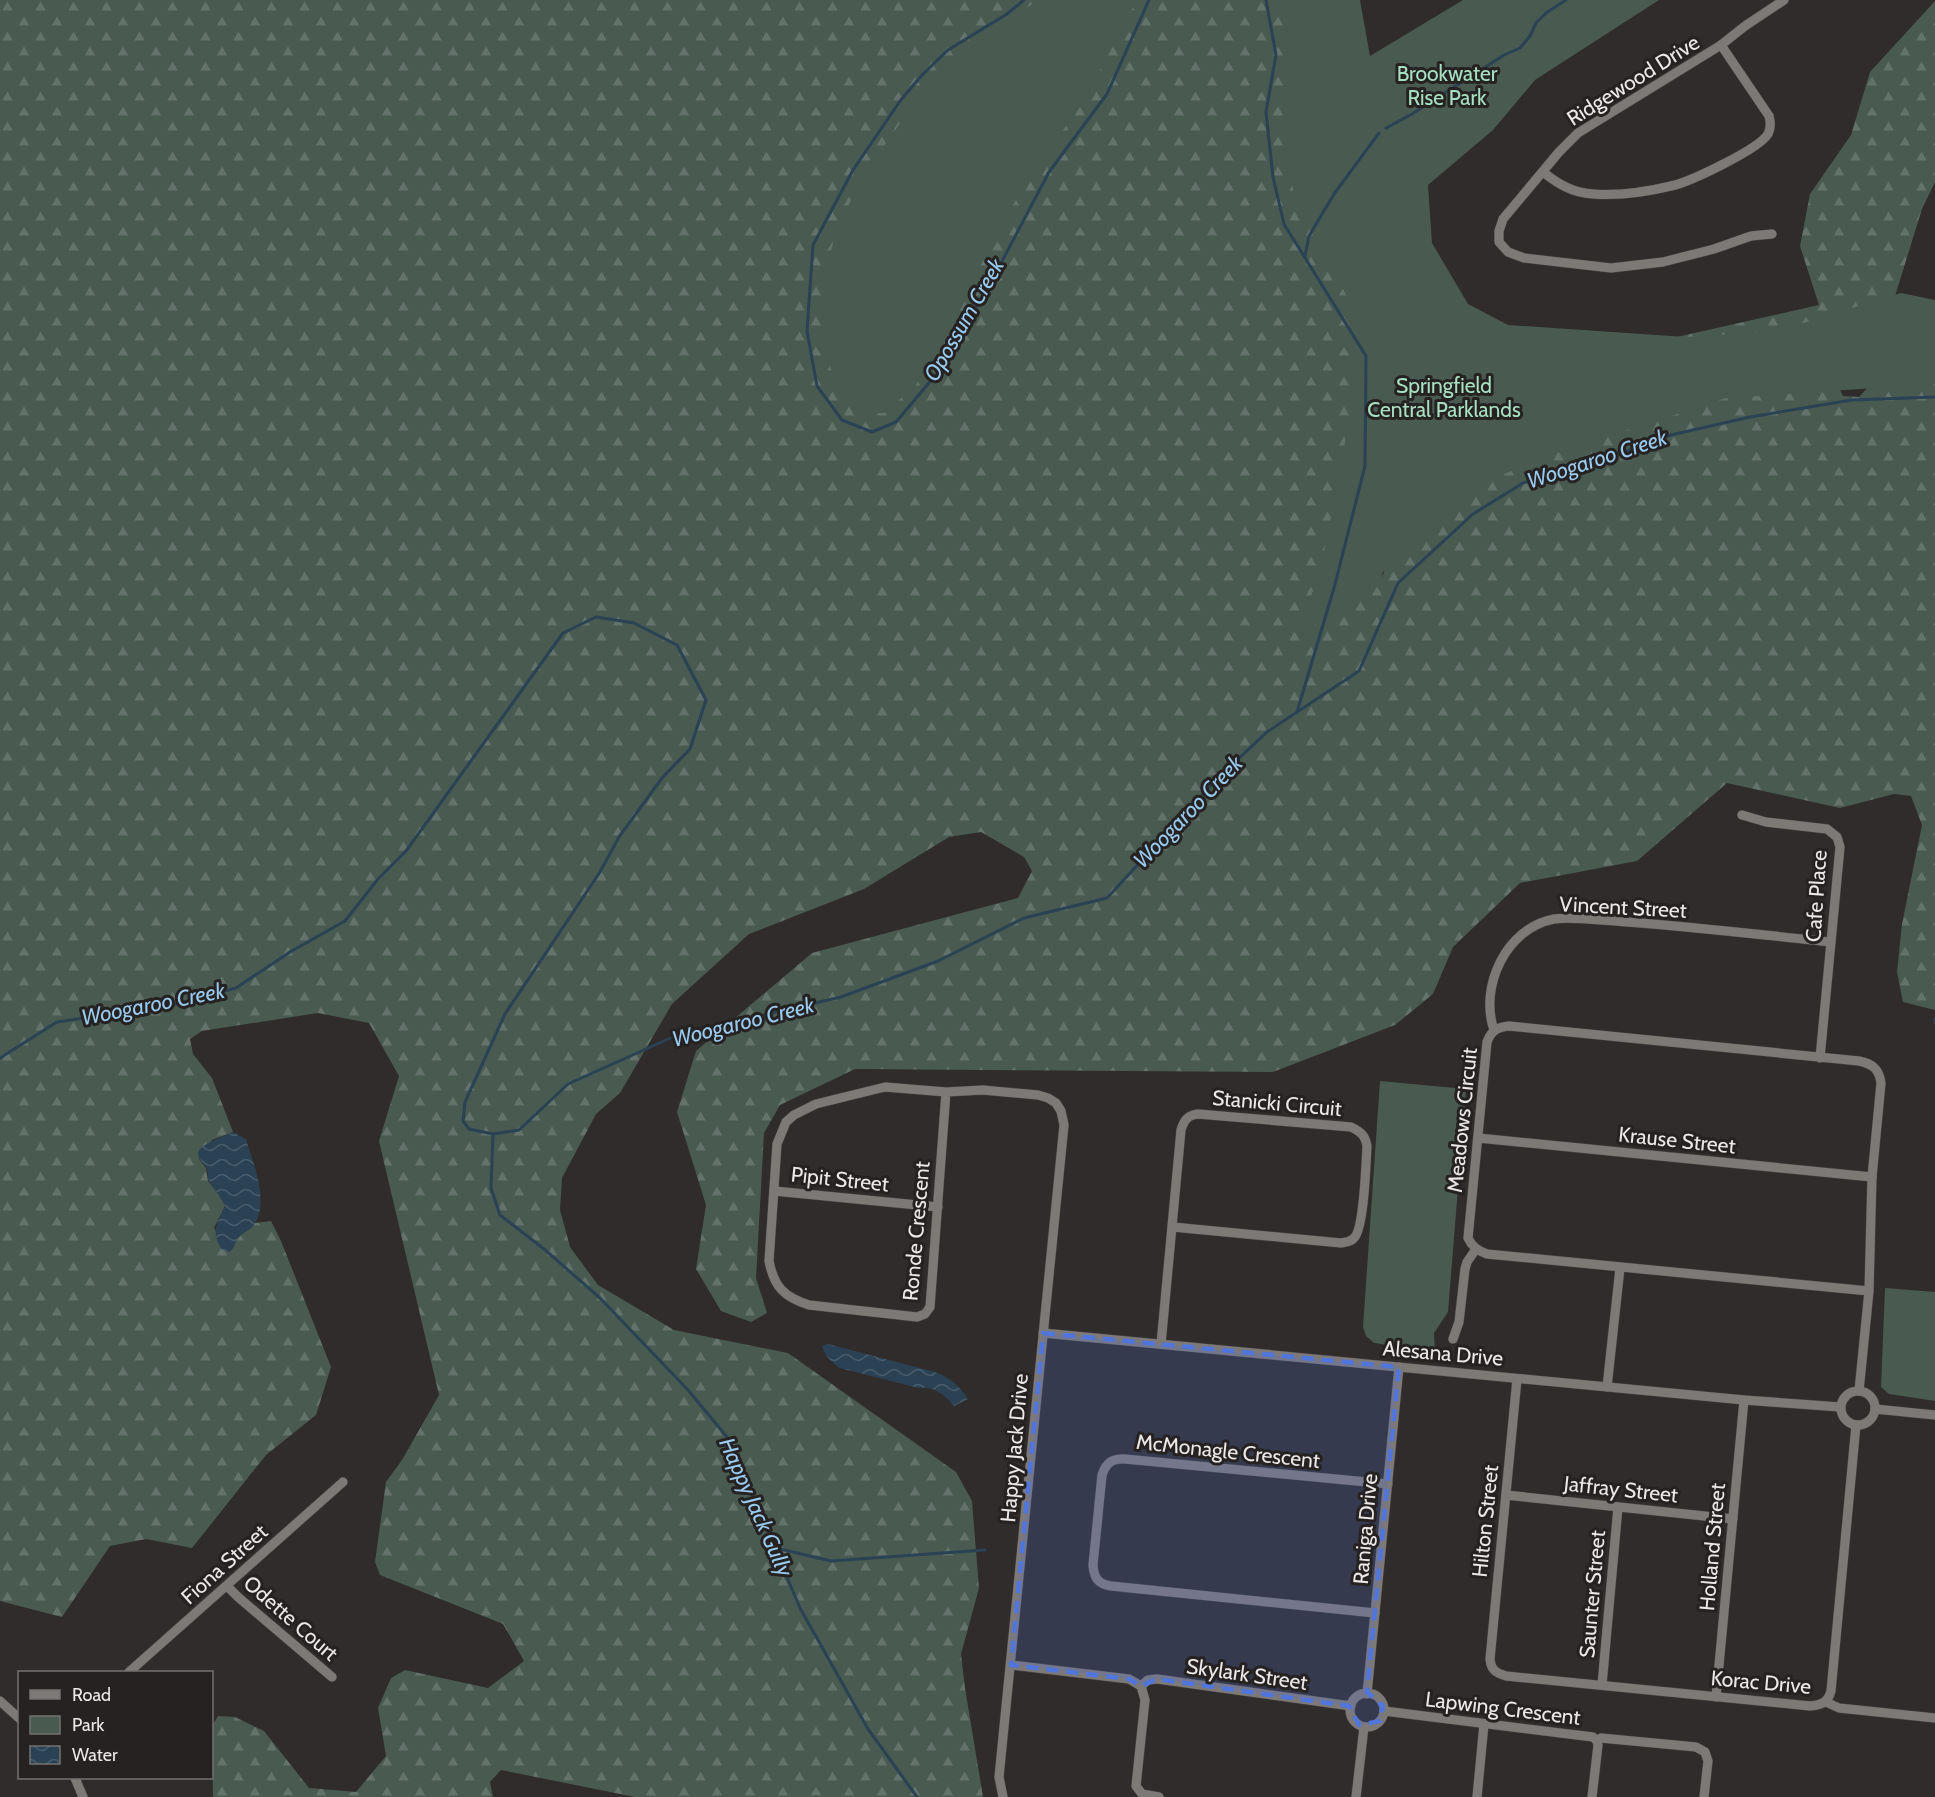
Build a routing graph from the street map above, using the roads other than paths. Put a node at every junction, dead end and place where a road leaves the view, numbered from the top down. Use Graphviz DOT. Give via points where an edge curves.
graph roads {
  1 [pos="1784,0"];
  2 [pos="1721,45"];
  3 [pos="1544,172"];
  4 [pos="1772,234"];
  5 [pos="1742,815"];
  6 [pos="1831,942"];
  7 [pos="1494,1030"];
  8 [pos="1820,1058"];
  9 [pos="946,1092"];
  10 [pos="1056,1103"];
  11 [pos="1478,1138"];
  12 [pos="1872,1177"];
  13 [pos="774,1191"];
  14 [pos="938,1207"];
  15 [pos="1173,1227"];
  16 [pos="1476,1249"];
  17 [pos="1620,1268"];
  18 [pos="1869,1291"];
  19 [pos="1043,1333"];
  20 [pos="1453,1340"];
  21 [pos="1161,1344"];
  22 [pos="1399,1367"];
  23 [pos="1517,1378"];
  24 [pos="1607,1387"];
  25 [pos="1859,1391"];
  26 [pos="1744,1400"];
  27 [pos="1840,1407"];
  28 [pos="1875,1408"];
  29 [pos="1935,1415"];
  30 [pos="1856,1425"];
  31 [pos="343,1482"];
  32 [pos="1388,1484"];
  33 [pos="1506,1495"];
  34 [pos="1618,1507"];
  35 [pos="1732,1519"];
  36 [pos="227,1586"];
  37 [pos="1376,1613"];
  38 [pos="1011,1665"];
  39 [pos="1491,1666"];
  40 [pos="130,1671"];
  41 [pos="332,1677"];
  42 [pos="1602,1685"];
  43 [pos="1141,1686"];
  44 [pos="1367,1694"];
  45 [pos="1716,1697"];
  46 [pos="0,1701"];
  47 [pos="1826,1702"];
  48 [pos="1351,1706"];
  49 [pos="1384,1712"];
  50 [pos="18,1717"];
  51 [pos="1935,1718"];
  52 [pos="1484,1724"];
  53 [pos="1364,1727"];
  54 [pos="1597,1741"];
  55 [pos="75,1779"];
  56 [pos="83,1797"];
  57 [pos="1003,1797"];
  58 [pos="1159,1797"];
  59 [pos="1356,1797"];
  60 [pos="1477,1797"];
  61 [pos="1592,1797"];
  62 [pos="1704,1797"];
  1 -- 2 [label="street, Ridgewood Drive"];
  2 -- 3 [label="street, Ridgewood Drive" via="1578,134"];
  2 -- 3 [label="street" via="1769,116 1770,129 1762,141 1703,175 1643,192 1593,194 1572,190"];
  3 -- 4 [label="street, Ridgewood Drive" via="1503,219 1499,231 1499,242 1508,252 1524,258 1611,268 1663,262 1751,236"];
  5 -- 6 [label="street, Cafe Place" via="1766,822 1827,829 1837,837 1840,847"];
  6 -- 7 [label="street, Vincent Street" via="1554,919 1513,941 1499,963 1490,1017"];
  6 -- 8 [label="street, Cafe Place"];
  7 -- 8 [label="street, Meadows Circuit" via="1509,1026"];
  7 -- 11 [label="street, Meadows Circuit" via="1487,1042"];
  8 -- 12 [label="street, Meadows Circuit" via="1869,1063 1879,1071"];
  9 -- 10 [label="street, Ronde Crescent" via="983,1090 1038,1095"];
  9 -- 13 [label="street, Ronde Crescent" via="885,1087 816,1104 795,1115 786,1122 777,1144"];
  9 -- 14 [label="street, Ronde Crescent"];
  10 -- 19 [label="street, Happy Jack Drive" via="1064,1125"];
  11 -- 12 [label="street, Krause Street"];
  11 -- 16 [label="street, Meadows Circuit" via="1468,1238"];
  12 -- 18 [label="street, Meadows Circuit"];
  13 -- 14 [label="street, Pipit Street"];
  13 -- 14 [label="street, Ronde Crescent" via="769,1261 772,1276 782,1291 809,1305 917,1317 930,1307"];
  15 -- 15 [label="street, Stanicki Circuit" via="1181,1130 1192,1115 1351,1127 1366,1140 1360,1226 1348,1242"];
  15 -- 21 [label="street, Stanicki Circuit"];
  16 -- 17 [label="street" via="1488,1254"];
  16 -- 20 [label="street" via="1465,1269"];
  17 -- 18 [label="street"];
  17 -- 24 [label="street"];
  18 -- 25 [label="street, Meadows Circuit"];
  19 -- 21 [label="street, Alesana Drive"];
  19 -- 38 [label="street, Happy Jack Drive"];
  21 -- 22 [label="street, Alesana Drive"];
  22 -- 23 [label="street, Alesana Drive"];
  22 -- 32 [label="street, Raniga Drive"];
  23 -- 24 [label="street, Alesana Drive"];
  23 -- 33 [label="street, Hilton Street"];
  24 -- 26 [label="street, Alesana Drive"];
  25 -- 27 [label="street" via="1849,1394"];
  25 -- 28 [label="street" via="1869,1395"];
  26 -- 27 [label="street, Alesana Drive"];
  26 -- 35 [label="street, Holland Street"];
  27 -- 30 [label="street" via="1843,1417"];
  28 -- 29 [label="street"];
  28 -- 30 [label="street" via="1871,1419"];
  30 -- 47 [label="street, Korac Drive" via="1831,1691"];
  31 -- 36 [label="street, Fiona Street"];
  32 -- 37 [label="street, Raniga Drive"];
  32 -- 37 [label="street, McMonagle Crescent" via="1112,1460 1102,1475 1094,1554 1094,1573 1106,1586"];
  33 -- 34 [label="street, Jaffray Street"];
  33 -- 39 [label="street, Hilton Street"];
  34 -- 35 [label="street, Jaffray Street"];
  34 -- 42 [label="street, Saunter Street"];
  35 -- 45 [label="street, Holland Street"];
  36 -- 40 [label="street, Fiona Street"];
  36 -- 41 [label="street, Odette Court"];
  37 -- 44 [label="street, Raniga Drive"];
  38 -- 43 [label="street" via="1129,1679"];
  38 -- 57 [label="street, Happy Jack Drive" via="999,1778"];
  39 -- 42 [label="street, Korac Drive" via="1496,1673 1506,1676"];
  42 -- 45 [label="street, Korac Drive"];
  43 -- 48 [label="street, Skylark Street" via="1157,1679"];
  43 -- 58 [label="street" via="1145,1700 1136,1786 1142,1794"];
  44 -- 48 [label="street" via="1357,1697"];
  44 -- 49 [label="street" via="1381,1701"];
  45 -- 47 [label="street, Korac Drive" via="1810,1706"];
  46 -- 50 [label="street"];
  47 -- 51 [label="street" via="1839,1708"];
  48 -- 53 [label="street" via="1352,1717"];
  49 -- 52 [label="street, Lapwing Crescent"];
  49 -- 53 [label="street" via="1380,1721"];
  52 -- 54 [label="street, Lapwing Crescent" via="1593,1737"];
  52 -- 60 [label="street"];
  53 -- 59 [label="street"];
  54 -- 61 [label="street, Lapwing Crescent"];
  54 -- 62 [label="street" via="1601,1738 1696,1747 1705,1752 1708,1761"];
  55 -- 56 [label="street"];
}
